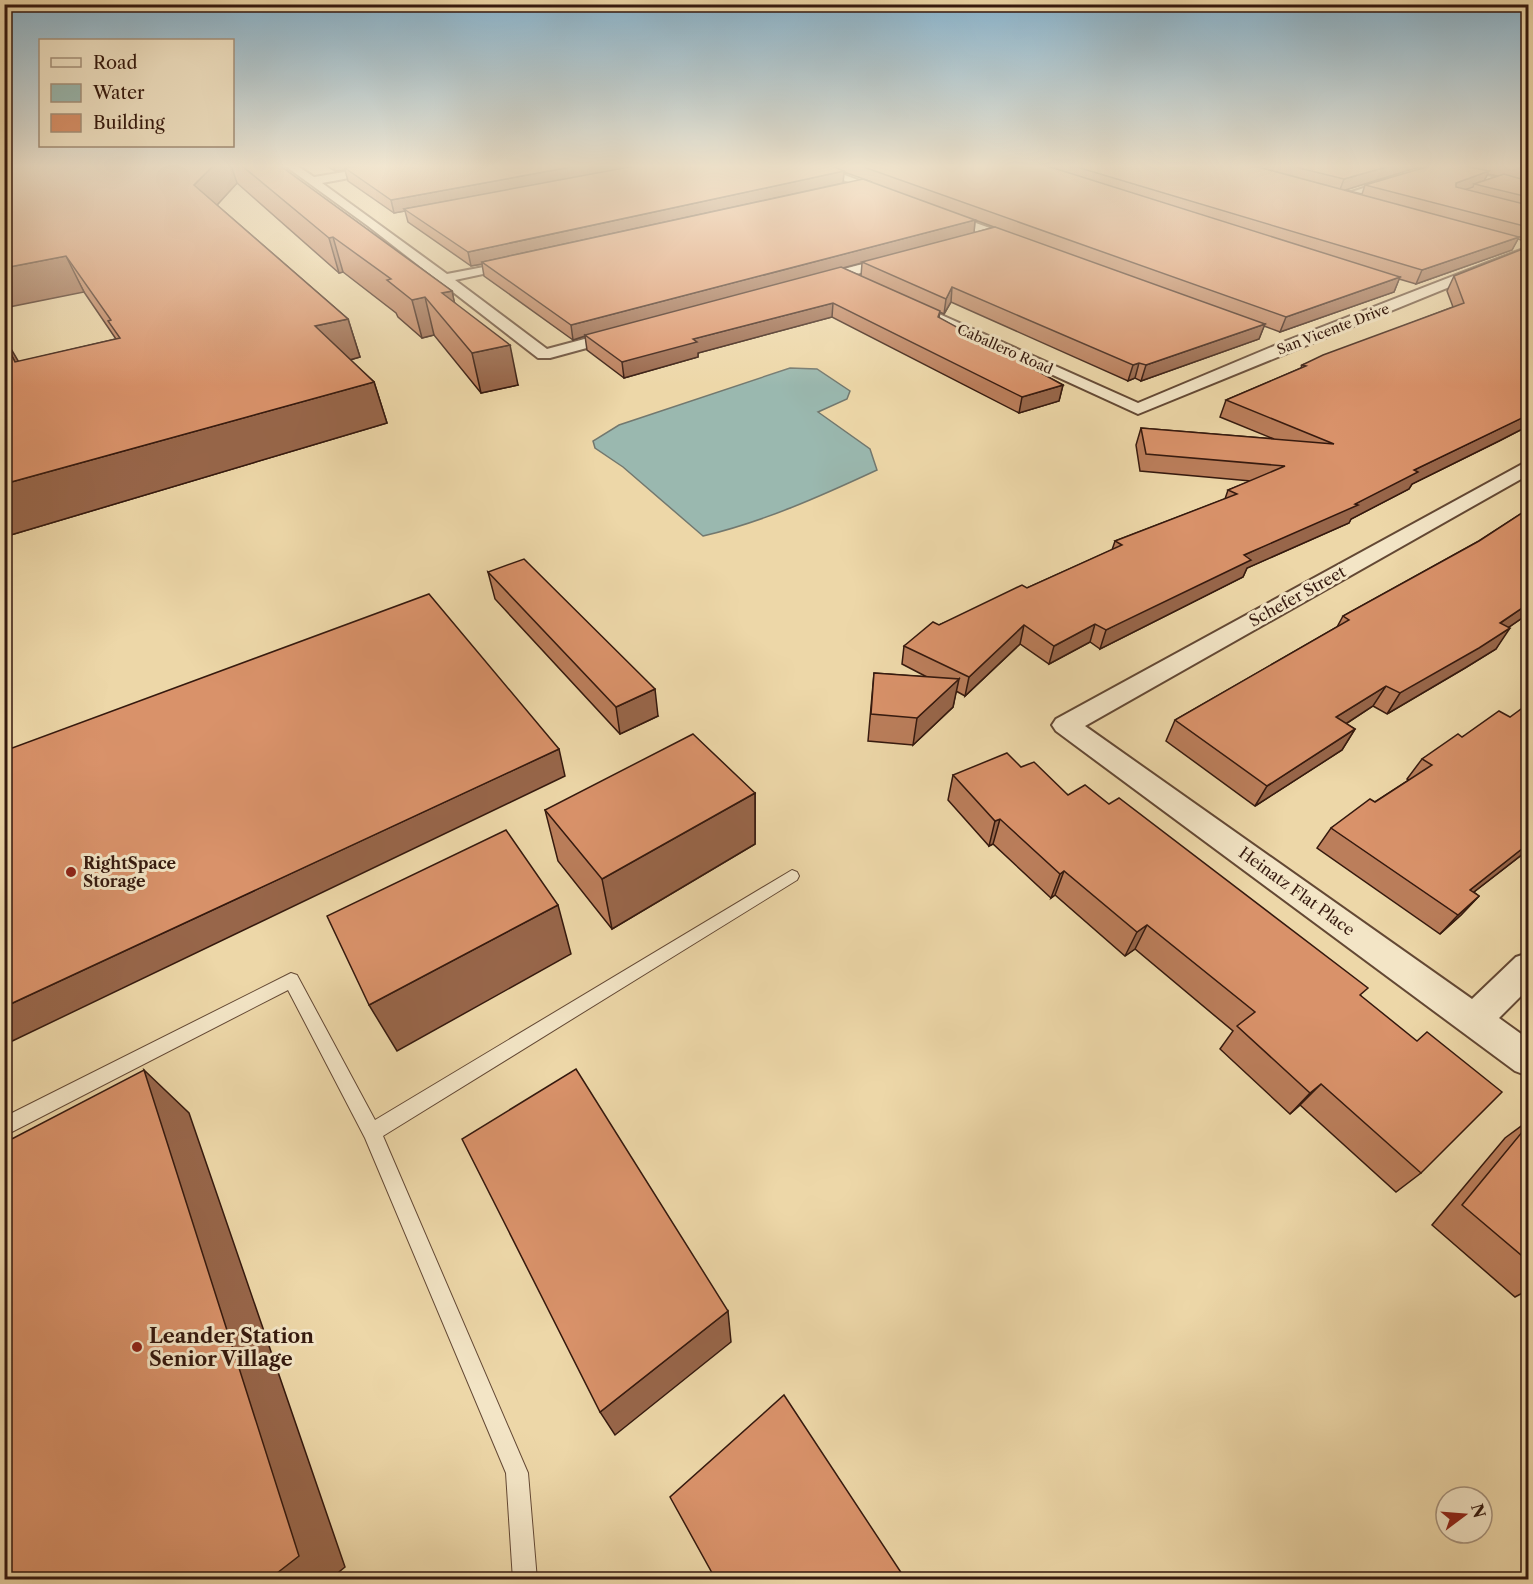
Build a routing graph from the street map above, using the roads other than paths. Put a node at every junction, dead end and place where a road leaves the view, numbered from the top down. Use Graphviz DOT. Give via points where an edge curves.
graph roads {
  1 [pos="397,239"];
  2 [pos="974,239"];
  3 [pos="1006,239"];
  4 [pos="970,240"];
  5 [pos="1507,242"];
  6 [pos="1528,249"];
  7 [pos="1037,250"];
  8 [pos="916,254"];
  9 [pos="538,258"];
  10 [pos="839,274"];
  11 [pos="446,279"];
  12 [pos="860,284"];
  13 [pos="794,286"];
  14 [pos="1401,287"];
  15 [pos="1423,294"];
  16 [pos="903,303"];
  17 [pos="635,330"];
  18 [pos="1270,336"];
  19 [pos="1292,344"];
  20 [pos="1138,409"];
  21 [pos="1528,467"];
  22 [pos="1065,725"];
  23 [pos="792,876"];
  24 [pos="1528,967"];
  25 [pos="1475,1019"];
  26 [pos="1528,1059"];
  27 [pos="4,1127"];
  28 [pos="372,1132"];
  29 [pos="525,1580"];
  1 -- 11 [label="street"];
  2 -- 4 [label="street"];
  3 -- 7 [label="street"];
  5 -- 6 [label="street"];
  6 -- 15 [label="street, San Vicente Drive"];
  8 -- 10 [label="street"];
  9 -- 11 [label="street"];
  10 -- 12 [label="street"];
  10 -- 13 [label="street"];
  11 -- 17 [label="street" via="544,356"];
  14 -- 15 [label="street"];
  15 -- 19 [label="street, San Vicente Drive"];
  16 -- 20 [label="street, Caballero Road"];
  18 -- 19 [label="street"];
  19 -- 20 [label="street, San Vicente Drive"];
  21 -- 22 [label="street, Schefer Street"];
  22 -- 25 [label="street, Heinatz Flat Place"];
  23 -- 28 [label="lane"];
  24 -- 25 [label="street"];
  25 -- 26 [label="street, Heinatz Flat Place"];
  27 -- 28 [label="lane" via="291,980"];
  28 -- 29 [label="lane" via="517,1473"];
}
